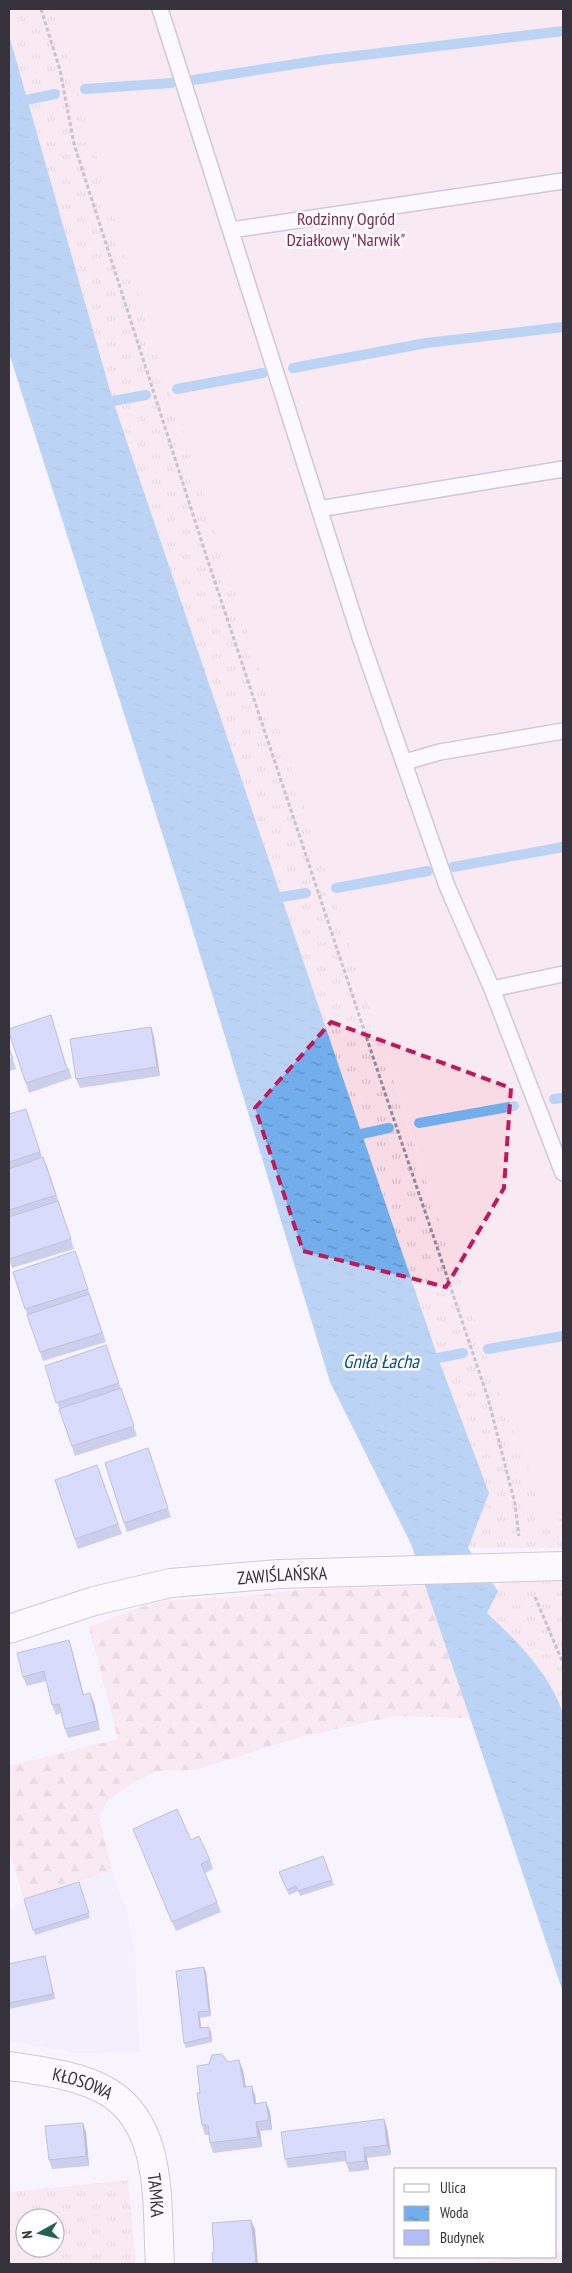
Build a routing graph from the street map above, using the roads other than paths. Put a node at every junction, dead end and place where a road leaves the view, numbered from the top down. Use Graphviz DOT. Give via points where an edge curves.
graph roads {
  1 [pos="160,9"];
  2 [pos="563,181"];
  3 [pos="231,230"];
  4 [pos="563,469"];
  5 [pos="319,509"];
  6 [pos="563,731"];
  7 [pos="405,762"];
  8 [pos="563,974"];
  9 [pos="492,989"];
  10 [pos="563,1173"];
  11 [pos="563,1566"];
  12 [pos="9,1629"];
  13 [pos="9,2066"];
  14 [pos="143,2128"];
  15 [pos="160,2264"];
  1 -- 3 [label="lane"];
  2 -- 3 [label="lane"];
  3 -- 5 [label="lane"];
  4 -- 5 [label="lane"];
  5 -- 7 [label="lane"];
  6 -- 7 [label="lane" via="440,752"];
  7 -- 9 [label="lane" via="447,886"];
  8 -- 9 [label="lane"];
  9 -- 10 [label="lane"];
  11 -- 12 [label="street, ZAWIŚLAŃSKA" via="279,1574 171,1583 94,1601"];
  13 -- 14 [label="street, KŁOSOWA" via="79,2080 108,2092 128,2107"];
  14 -- 15 [label="street, TAMKA" via="155,2176"];
}
